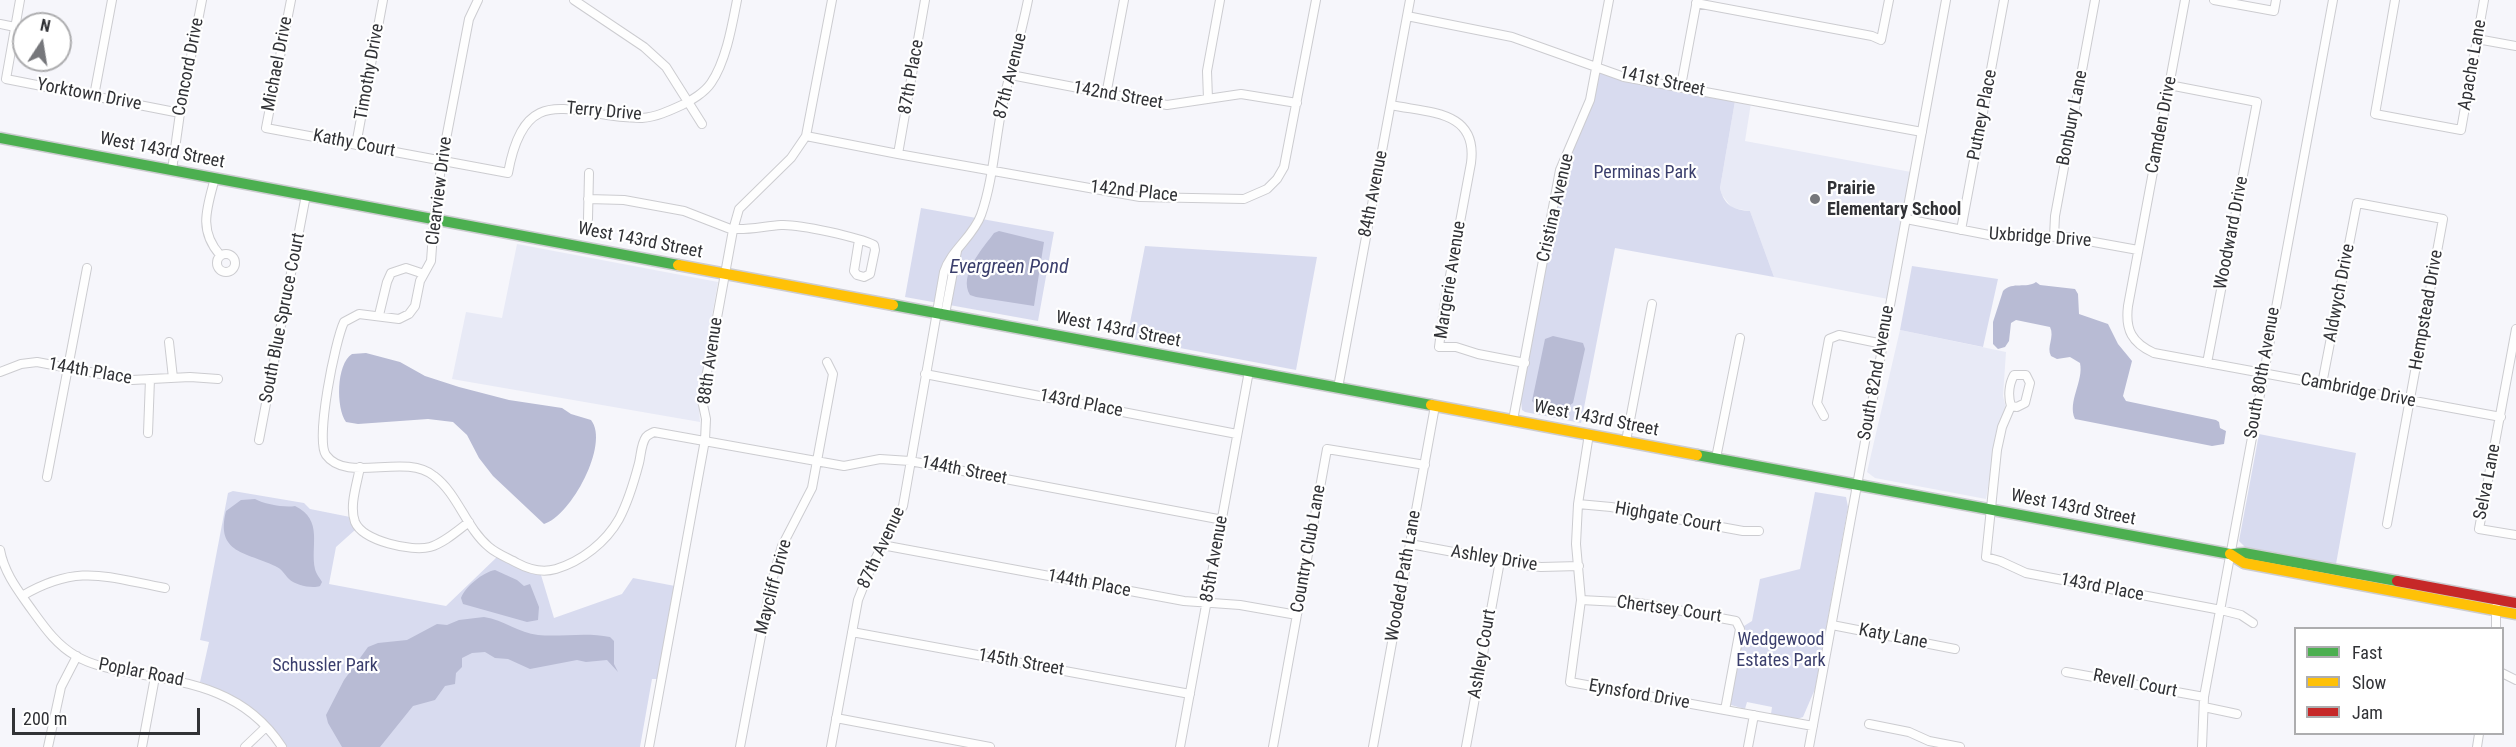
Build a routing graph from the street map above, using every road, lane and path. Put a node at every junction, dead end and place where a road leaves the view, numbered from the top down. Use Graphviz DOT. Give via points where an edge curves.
graph roads {
  1 [pos="112,0"];
  2 [pos="202,0"];
  3 [pos="291,0"];
  4 [pos="383,0"];
  5 [pos="478,0"];
  6 [pos="574,0"];
  7 [pos="737,0"];
  8 [pos="831,0"];
  9 [pos="925,0"];
  10 [pos="1028,0"];
  11 [pos="1124,0"];
  12 [pos="1220,0"];
  13 [pos="1316,0"];
  14 [pos="1410,0"];
  15 [pos="1609,0"];
  16 [pos="1889,0"];
  17 [pos="1947,0"];
  18 [pos="2004,0"];
  19 [pos="2095,0"];
  20 [pos="2185,0"];
  21 [pos="2214,0"];
  22 [pos="2276,0"];
  23 [pos="2333,0"];
  24 [pos="2395,0"];
  25 [pos="2484,0"];
  26 [pos="1696,1"];
  27 [pos="1407,16"];
  28 [pos="2477,39"];
  29 [pos="12,44"];
  30 [pos="2516,46"];
  31 [pos="1597,66"];
  32 [pos="1011,75"];
  33 [pos="2169,85"];
  34 [pos="1681,86"];
  35 [pos="1106,94"];
  36 [pos="94,96"];
  37 [pos="1208,99"];
  38 [pos="688,102"];
  39 [pos="1297,103"];
  40 [pos="1390,105"];
  41 [pos="180,113"];
  42 [pos="702,124"];
  43 [pos="266,128"];
  44 [pos="1922,132"];
  45 [pos="806,135"];
  46 [pos="0,138"];
  47 [pos="356,145"];
  48 [pos="898,154"];
  49 [pos="442,160"];
  50 [pos="172,170"];
  51 [pos="991,171"];
  52 [pos="589,173"];
  53 [pos="215,178"];
  54 [pos="306,195"];
  55 [pos="588,199"];
  56 [pos="434,219"];
  57 [pos="588,219"];
  58 [pos="1906,219"];
  59 [pos="2443,219"];
  60 [pos="734,229"];
  61 [pos="1961,230"];
  62 [pos="2054,237"];
  63 [pos="859,240"];
  64 [pos="2138,249"];
  65 [pos="220,255"];
  66 [pos="87,268"];
  67 [pos="725,273"];
  68 [pos="424,274"];
  69 [pos="1652,304"];
  70 [pos="940,313"];
  71 [pos="379,315"];
  72 [pos="2516,329"];
  73 [pos="1740,338"];
  74 [pos="169,342"];
  75 [pos="1883,344"];
  76 [pos="827,362"];
  77 [pos="1524,363"];
  78 [pos="2207,363"];
  79 [pos="68,369"];
  80 [pos="1249,371"];
  81 [pos="0,372"];
  82 [pos="2264,373"];
  83 [pos="925,374"];
  84 [pos="173,378"];
  85 [pos="150,379"];
  86 [pos="218,379"];
  87 [pos="2322,384"];
  88 [pos="1338,388"];
  89 [pos="2410,400"];
  90 [pos="1435,406"];
  91 [pos="2011,406"];
  92 [pos="1824,416"];
  93 [pos="2501,417"];
  94 [pos="1513,420"];
  95 [pos="148,433"];
  96 [pos="1237,434"];
  97 [pos="1589,435"];
  98 [pos="259,440"];
  99 [pos="705,440"];
  100 [pos="1626,441"];
  101 [pos="1716,458"];
  102 [pos="910,461"];
  103 [pos="818,463"];
  104 [pos="1425,465"];
  105 [pos="360,467"];
  106 [pos="46,477"];
  107 [pos="1857,484"];
  108 [pos="1578,504"];
  109 [pos="1991,510"];
  110 [pos="1223,520"];
  111 [pos="469,522"];
  112 [pos="2387,524"];
  113 [pos="1759,531"];
  114 [pos="2516,535"];
  115 [pos="1410,544"];
  116 [pos="882,545"];
  117 [pos="0,550"];
  118 [pos="2230,554"];
  119 [pos="1500,561"];
  120 [pos="1579,566"];
  121 [pos="165,588"];
  122 [pos="22,596"];
  123 [pos="1581,600"];
  124 [pos="1207,602"];
  125 [pos="2516,603"];
  126 [pos="2496,605"];
  127 [pos="2221,610"];
  128 [pos="2516,614"];
  129 [pos="1297,615"];
  130 [pos="2253,623"];
  131 [pos="1832,625"];
  132 [pos="2496,627"];
  133 [pos="852,632"];
  134 [pos="1955,649"];
  135 [pos="76,657"];
  136 [pos="2067,672"];
  137 [pos="155,677"];
  138 [pos="1190,694"];
  139 [pos="2204,697"];
  140 [pos="2204,708"];
  141 [pos="1725,710"];
  142 [pos="2237,714"];
  143 [pos="1754,715"];
  144 [pos="836,718"];
  145 [pos="1869,724"];
  146 [pos="1813,726"];
  147 [pos="266,727"];
  148 [pos="48,747"];
  149 [pos="142,747"];
  150 [pos="245,747"];
  151 [pos="282,747"];
  152 [pos="649,747"];
  153 [pos="740,747"];
  154 [pos="831,747"];
  155 [pos="990,747"];
  156 [pos="1180,747"];
  157 [pos="1273,747"];
  158 [pos="1373,747"];
  159 [pos="1466,747"];
  160 [pos="1748,747"];
  161 [pos="1809,747"];
  162 [pos="1960,747"];
  163 [pos="2202,747"];
  1 -- 36 [label="street"];
  2 -- 41 [label="street, Concord Drive"];
  3 -- 43 [label="street, Michael Drive"];
  4 -- 47 [label="street, Timothy Drive"];
  5 -- 49 [label="street, Clearview Drive" via="469,19"];
  6 -- 38 [label="street" via="644,47 666,67"];
  7 -- 38 [label="street, Terry Drive" via="729,39 711,84"];
  8 -- 45 [label="street, 88th Avenue"];
  9 -- 48 [label="street, 87th Place"];
  10 -- 32 [label="street, 87th Avenue"];
  11 -- 35 [label="street"];
  12 -- 37 [label="street" via="1207,71"];
  13 -- 39 [label="street, 142nd Place"];
  14 -- 27 [label="street, 84th Avenue"];
  15 -- 31 [label="street, Cristina Avenue"];
  16 -- 26 [label="street" via="1881,40"];
  17 -- 44 [label="street, South 82nd Avenue"];
  18 -- 61 [label="street, Putney Place"];
  19 -- 62 [label="street, Bonbury Lane"];
  20 -- 33 [label="street, Camden Drive"];
  21 -- 22 [label="street" via="2274,11"];
  23 -- 82 [label="street, South 80th Avenue"];
  24 -- 28 [label="street, Apache Lane" via="2375,114 2461,130"];
  25 -- 28 [label="street, Apache Lane"];
  26 -- 34 [label="street"];
  27 -- 31 [label="street, 141st Street" via="1512,37"];
  27 -- 40 [label="street, 84th Avenue"];
  28 -- 30 [label="street"];
  29 -- 36 [label="street, Yorktown Drive" via="6,79"];
  31 -- 34 [label="street, 141st Street" via="1624,77"];
  31 -- 77 [label="street, Cristina Avenue" via="1590,100 1560,170"];
  32 -- 35 [label="street, 142nd Street"];
  32 -- 51 [label="street, 87th Avenue"];
  33 -- 64 [label="street, Camden Drive"];
  33 -- 78 [label="street, Woodward Drive" via="2258,102"];
  34 -- 44 [label="street, 141st Street"];
  35 -- 37 [label="street, 142nd Street" via="1167,105"];
  36 -- 41 [label="street, Yorktown Drive"];
  37 -- 39 [label="street, 142nd Street" via="1246,94"];
  38 -- 42 [label="street"];
  38 -- 49 [label="street, Terry Drive" via="645,118 561,107 543,112 529,119 519,133 508,173"];
  39 -- 51 [label="street, 142nd Place" via="1282,172 1267,189 1244,199 1140,197"];
  40 -- 77 [label="street, Margerie Avenue" via="1446,117 1467,130 1471,139 1472,155 1439,347 1456,347"];
  40 -- 88 [label="street, 84th Avenue"];
  41 -- 50 [label="street, Concord Drive"];
  43 -- 47 [label="street, Kathy Court"];
  44 -- 58 [label="street, South 82nd Avenue"];
  45 -- 48 [label="street, 142nd Place"];
  45 -- 60 [label="street, 88th Avenue" via="791,158 739,209"];
  46 -- 50 [label="main road, West 143rd Street"];
  47 -- 49 [label="street, Kathy Court"];
  48 -- 51 [label="street, 142nd Place"];
  49 -- 56 [label="street, Clearview Drive"];
  50 -- 53 [label="main road, West 143rd Street"];
  51 -- 70 [label="street, 87th Avenue" via="981,216 947,263"];
  52 -- 55 [label="street"];
  53 -- 54 [label="main road, West 143rd Street"];
  53 -- 65 [label="street" via="206,233"];
  54 -- 56 [label="main road, West 143rd Street"];
  54 -- 98 [label="street, South Blue Spruce Court"];
  55 -- 57 [label="street"];
  55 -- 60 [label="street" via="624,200 684,211"];
  56 -- 67 [label="main road, West 143rd Street"];
  56 -- 68 [label="street, Clearview Drive" via="431,261"];
  58 -- 61 [label="street, Uxbridge Drive"];
  58 -- 75 [label="street, South 82nd Avenue"];
  59 -- 87 [label="street, Aldwych Drive" via="2357,203"];
  59 -- 89 [label="street, Hempstead Drive"];
  60 -- 63 [label="street" via="787,226"];
  60 -- 67 [label="street, 88th Avenue"];
  61 -- 62 [label="street, Uxbridge Drive" via="1994,236"];
  62 -- 64 [label="street, Uxbridge Drive"];
  63 -- 63 [label="street" via="873,245 875,250 870,274 864,277 854,271"];
  64 -- 78 [label="street, Cambridge Drive" via="2127,315 2130,335 2142,348 2154,353"];
  66 -- 79 [label="street"];
  67 -- 70 [label="main road, West 143rd Street"];
  67 -- 99 [label="street, 88th Avenue" via="702,400"];
  68 -- 71 [label="street, Clearview Drive" via="409,314 399,319"];
  68 -- 71 [label="street" via="406,268 391,273"];
  69 -- 100 [label="street"];
  70 -- 80 [label="main road, West 143rd Street"];
  70 -- 83 [label="street, 87th Avenue"];
  71 -- 105 [label="street, Clearview Drive" via="353,315 341,328 322,430 322,447 327,457 341,466"];
  72 -- 93 [label="street, Selva Lane"];
  73 -- 101 [label="street"];
  74 -- 84 [label="street"];
  75 -- 92 [label="street" via="1839,335 1829,339 1817,403"];
  75 -- 107 [label="street, South 82nd Avenue"];
  76 -- 103 [label="street, Maycliff Drive" via="833,375"];
  77 -- 94 [label="street, Cristina Avenue"];
  78 -- 82 [label="street, Cambridge Drive"];
  79 -- 81 [label="street, 144th Place" via="28,362"];
  79 -- 85 [label="street, 144th Place" via="122,379"];
  79 -- 106 [label="street"];
  80 -- 88 [label="main road, West 143rd Street"];
  80 -- 96 [label="street, 85th Avenue"];
  82 -- 87 [label="street, Cambridge Drive"];
  82 -- 118 [label="street, South 80th Avenue"];
  83 -- 96 [label="street, 143rd Place"];
  83 -- 102 [label="street, 87th Avenue"];
  84 -- 85 [label="street, 144th Place"];
  84 -- 86 [label="street, 144th Place"];
  85 -- 95 [label="street"];
  87 -- 89 [label="street, Cambridge Drive"];
  88 -- 90 [label="main road, West 143rd Street"];
  89 -- 93 [label="street, Cambridge Drive"];
  89 -- 112 [label="street, Hempstead Drive"];
  90 -- 94 [label="main road, West 143rd Street"];
  90 -- 104 [label="street, Wooded Path Lane"];
  91 -- 91 [label="street" via="2011,380 2014,375 2026,375 2030,383 2025,403"];
  91 -- 109 [label="street" via="1997,450"];
  93 -- 114 [label="street, Selva Lane" via="2480,529"];
  94 -- 97 [label="main road, West 143rd Street"];
  96 -- 110 [label="street, 85th Avenue"];
  97 -- 100 [label="main road, West 143rd Street"];
  97 -- 108 [label="street, Eynsford Drive"];
  99 -- 103 [label="street, 144th Street"];
  99 -- 111 [label="street, Clearview Drive" via="657,432 647,436 627,500 608,536 558,568 530,569 489,547"];
  99 -- 152 [label="street, 88th Avenue"];
  100 -- 101 [label="main road, West 143rd Street"];
  101 -- 107 [label="main road, West 143rd Street"];
  102 -- 103 [label="street, 144th Street" via="880,459 844,466"];
  102 -- 110 [label="street, 144th Street"];
  102 -- 116 [label="street, 87th Avenue" via="903,506"];
  103 -- 153 [label="street, Maycliff Drive" via="812,488 782,546 770,588"];
  104 -- 115 [label="street, Wooded Path Lane"];
  104 -- 129 [label="street, Country Club Lane" via="1327,449"];
  105 -- 111 [label="street, Clearview Drive" via="410,466 428,471 447,489"];
  105 -- 111 [label="street" via="353,506 356,522 363,533 376,541 431,547"];
  107 -- 109 [label="main road, West 143rd Street"];
  107 -- 131 [label="street, South 82nd Avenue"];
  108 -- 113 [label="street, Highgate Court"];
  108 -- 120 [label="street, Eynsford Drive"];
  109 -- 118 [label="main road, West 143rd Street"];
  109 -- 127 [label="street, 143rd Place" via="1986,557 2026,573"];
  110 -- 124 [label="street, 85th Avenue"];
  115 -- 119 [label="street, Ashley Drive"];
  115 -- 158 [label="street, Wooded Path Lane"];
  116 -- 124 [label="street, 144th Place" via="1184,602"];
  116 -- 133 [label="street, 87th Avenue" via="858,600"];
  117 -- 122 [label="street, Poplar Road" via="6,571"];
  118 -- 126 [label="main road, West 143rd Street" via="2244,563"];
  118 -- 127 [label="street, South 80th Avenue"];
  119 -- 120 [label="street, Ashley Drive" via="1540,567"];
  119 -- 159 [label="street, Ashley Court"];
  120 -- 123 [label="street, Eynsford Drive"];
  121 -- 122 [label="street" via="80,575 56,579"];
  122 -- 135 [label="street, Poplar Road" via="54,640"];
  123 -- 141 [label="street, Eynsford Drive" via="1570,682"];
  123 -- 141 [label="street, Chertsey Court" via="1639,603 1736,621 1739,630"];
  124 -- 129 [label="street, 144th Place"];
  124 -- 138 [label="street, 85th Avenue"];
  125 -- 126 [label="main road, West 143rd Street"];
  126 -- 128 [label="main road, West 143rd Street"];
  126 -- 132 [label="street"];
  127 -- 130 [label="street, 143rd Place"];
  127 -- 139 [label="street, South 80th Avenue"];
  129 -- 157 [label="street, Country Club Lane"];
  131 -- 134 [label="street, Katy Lane"];
  131 -- 146 [label="street, South 82nd Avenue"];
  133 -- 138 [label="street, 145th Street"];
  133 -- 144 [label="street, 87th Avenue"];
  135 -- 137 [label="street, Poplar Road" via="101,667"];
  135 -- 148 [label="street" via="61,687"];
  136 -- 139 [label="street, Revell Court"];
  137 -- 147 [label="street, Poplar Road" via="218,692"];
  137 -- 149 [label="street"];
  138 -- 156 [label="street, 85th Avenue"];
  139 -- 140 [label="street, South 80th Avenue"];
  140 -- 142 [label="street"];
  140 -- 163 [label="street, South 80th Avenue"];
  141 -- 143 [label="street, Eynsford Drive"];
  143 -- 146 [label="street, Eynsford Drive"];
  143 -- 160 [label="street"];
  144 -- 154 [label="street, 87th Avenue"];
  144 -- 155 [label="street"];
  145 -- 162 [label="street"];
  146 -- 161 [label="street, South 82nd Avenue"];
  147 -- 150 [label="street"];
  147 -- 151 [label="street, Poplar Road"];
}
